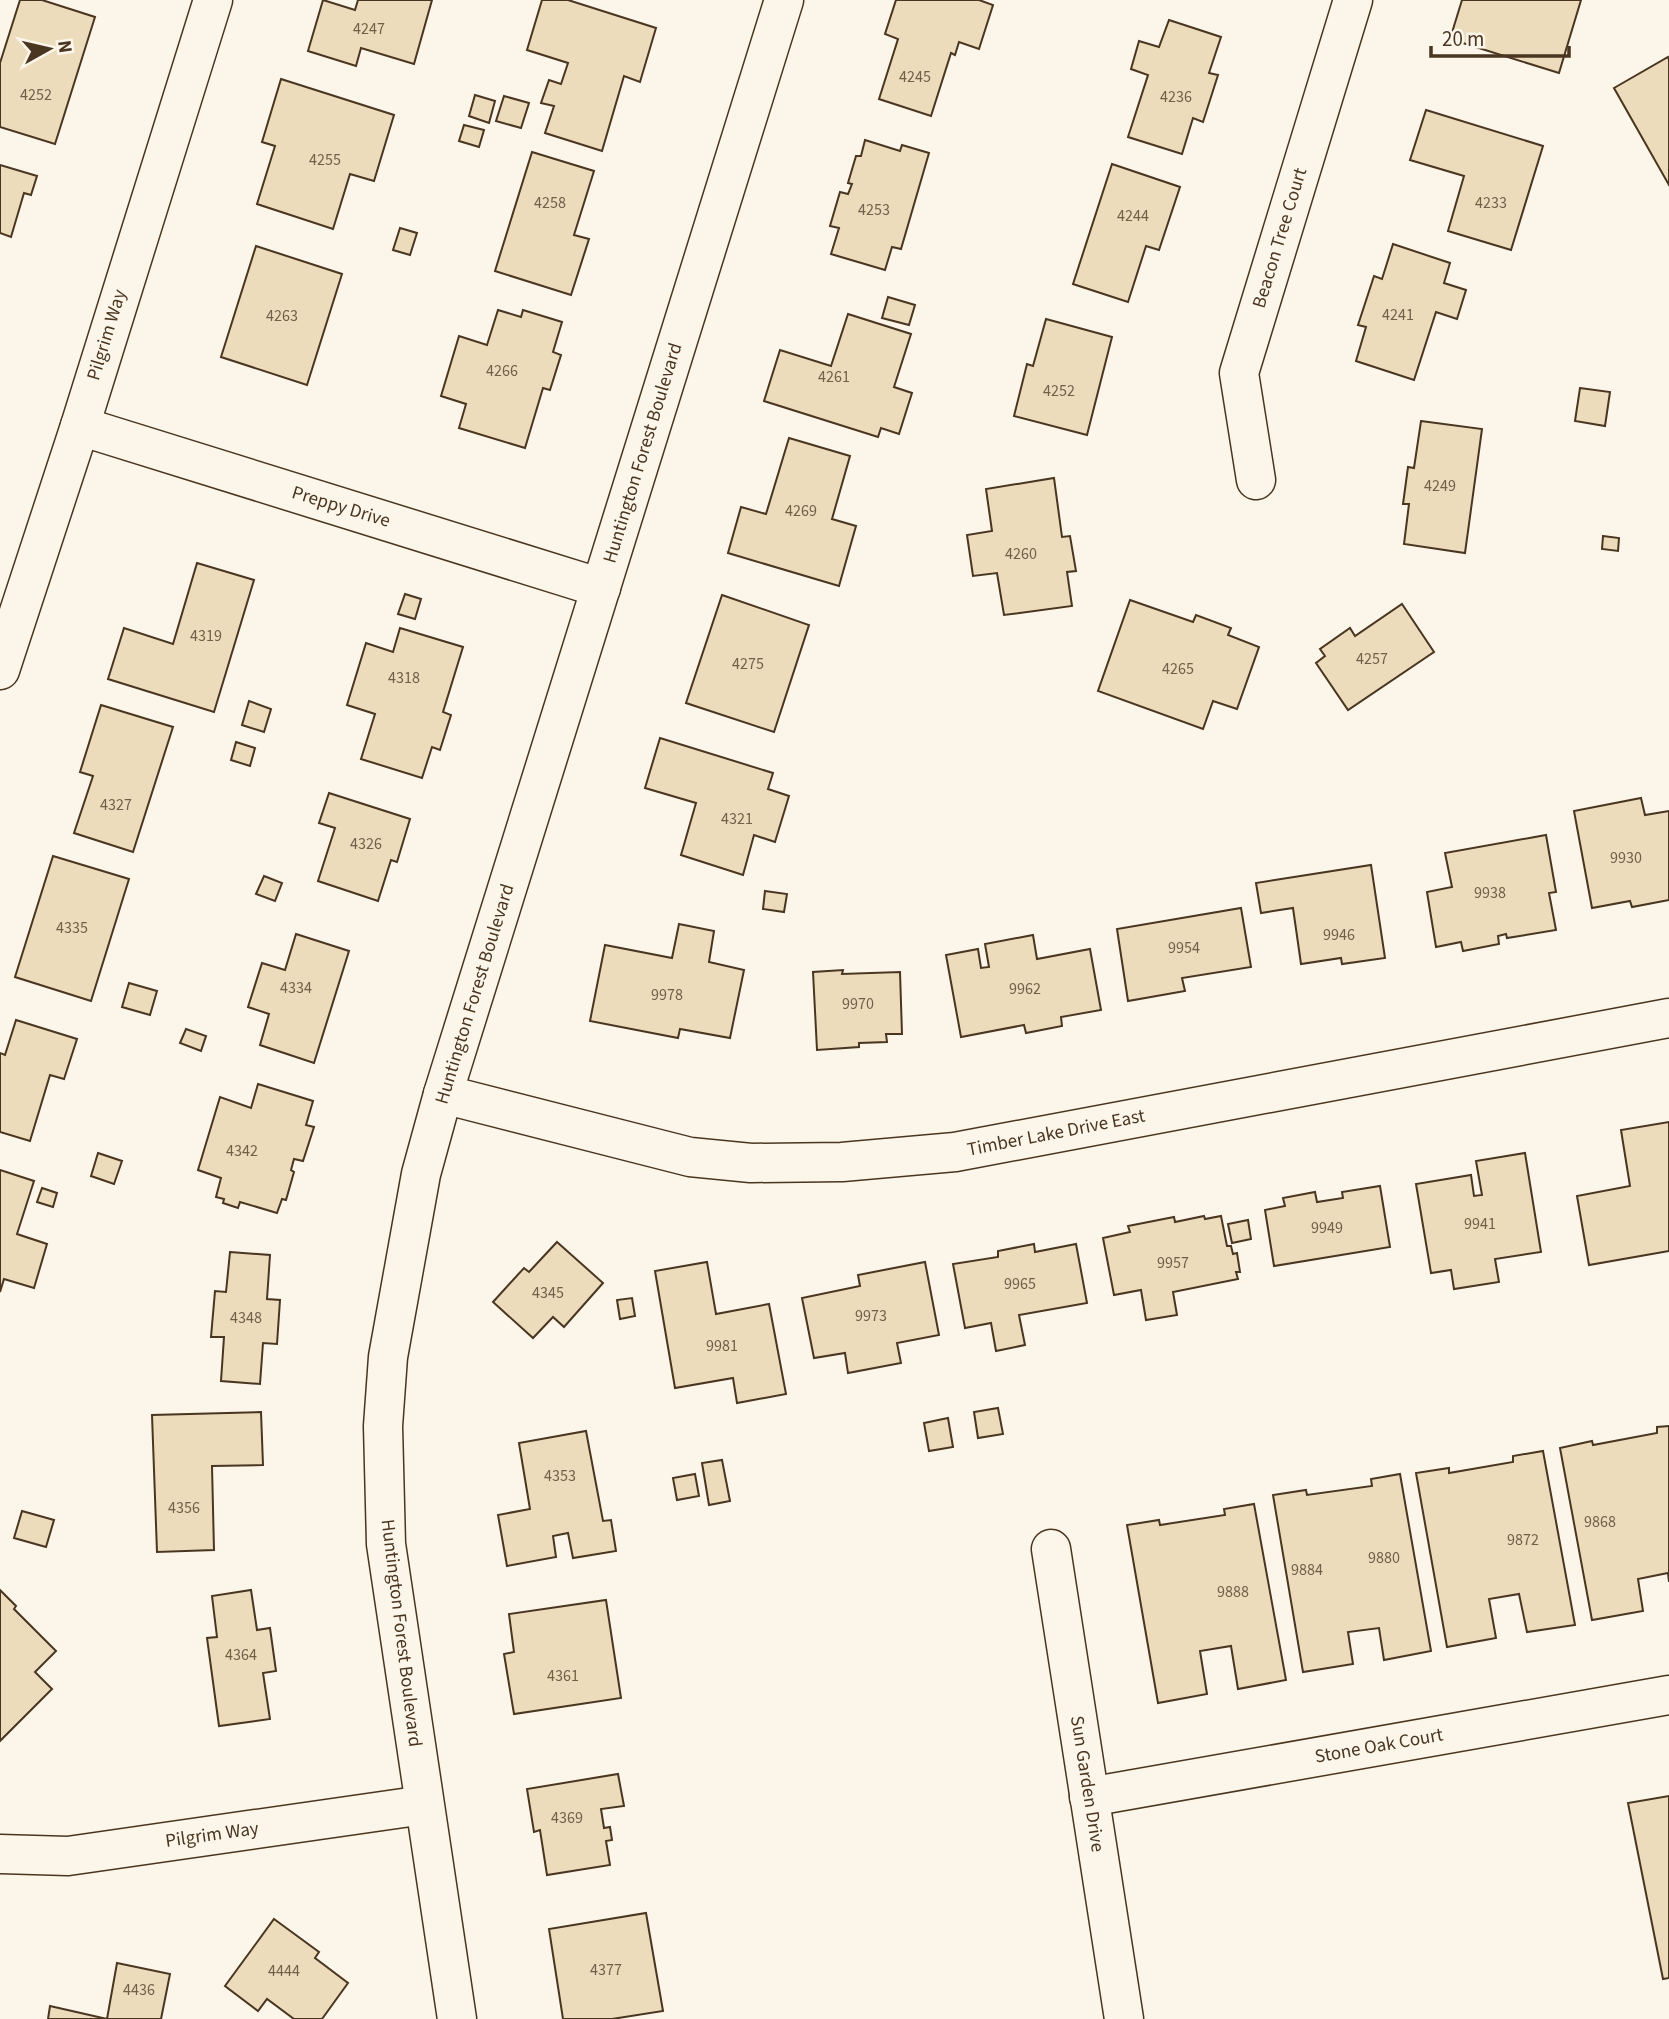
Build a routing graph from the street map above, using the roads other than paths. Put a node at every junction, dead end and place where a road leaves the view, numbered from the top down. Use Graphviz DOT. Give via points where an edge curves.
graph roads {
  1 [pos="213,0"];
  2 [pos="784,0"];
  3 [pos="1353,0"];
  4 [pos="80,426"];
  5 [pos="1256,480"];
  6 [pos="601,587"];
  7 [pos="0,670"];
  8 [pos="1669,1017"];
  9 [pos="443,1094"];
  10 [pos="1051,1549"];
  11 [pos="1669,1695"];
  12 [pos="1089,1797"];
  13 [pos="424,1804"];
  14 [pos="0,1854"];
  15 [pos="457,2019"];
  16 [pos="1124,2019"];
  1 -- 4 [label="street, Pilgrim Way"];
  2 -- 6 [label="street, Huntington Forest Boulevard"];
  3 -- 5 [label="street, Beacon Tree Court" via="1239,373"];
  4 -- 6 [label="street, Preppy Drive"];
  4 -- 7 [label="street, Pilgrim Way"];
  6 -- 9 [label="street, Huntington Forest Boulevard"];
  8 -- 9 [label="street, Timber Lake Drive East" via="955,1152 842,1162 751,1163 690,1157"];
  9 -- 13 [label="street, Huntington Forest Boulevard" via="421,1174 388,1357 383,1426 386,1544"];
  10 -- 12 [label="street, Sun Garden Drive"];
  11 -- 12 [label="street, Stone Oak Court"];
  12 -- 16 [label="street, Sun Garden Drive"];
  13 -- 14 [label="street, Pilgrim Way" via="68,1856"];
  13 -- 15 [label="street, Huntington Forest Boulevard"];
}
